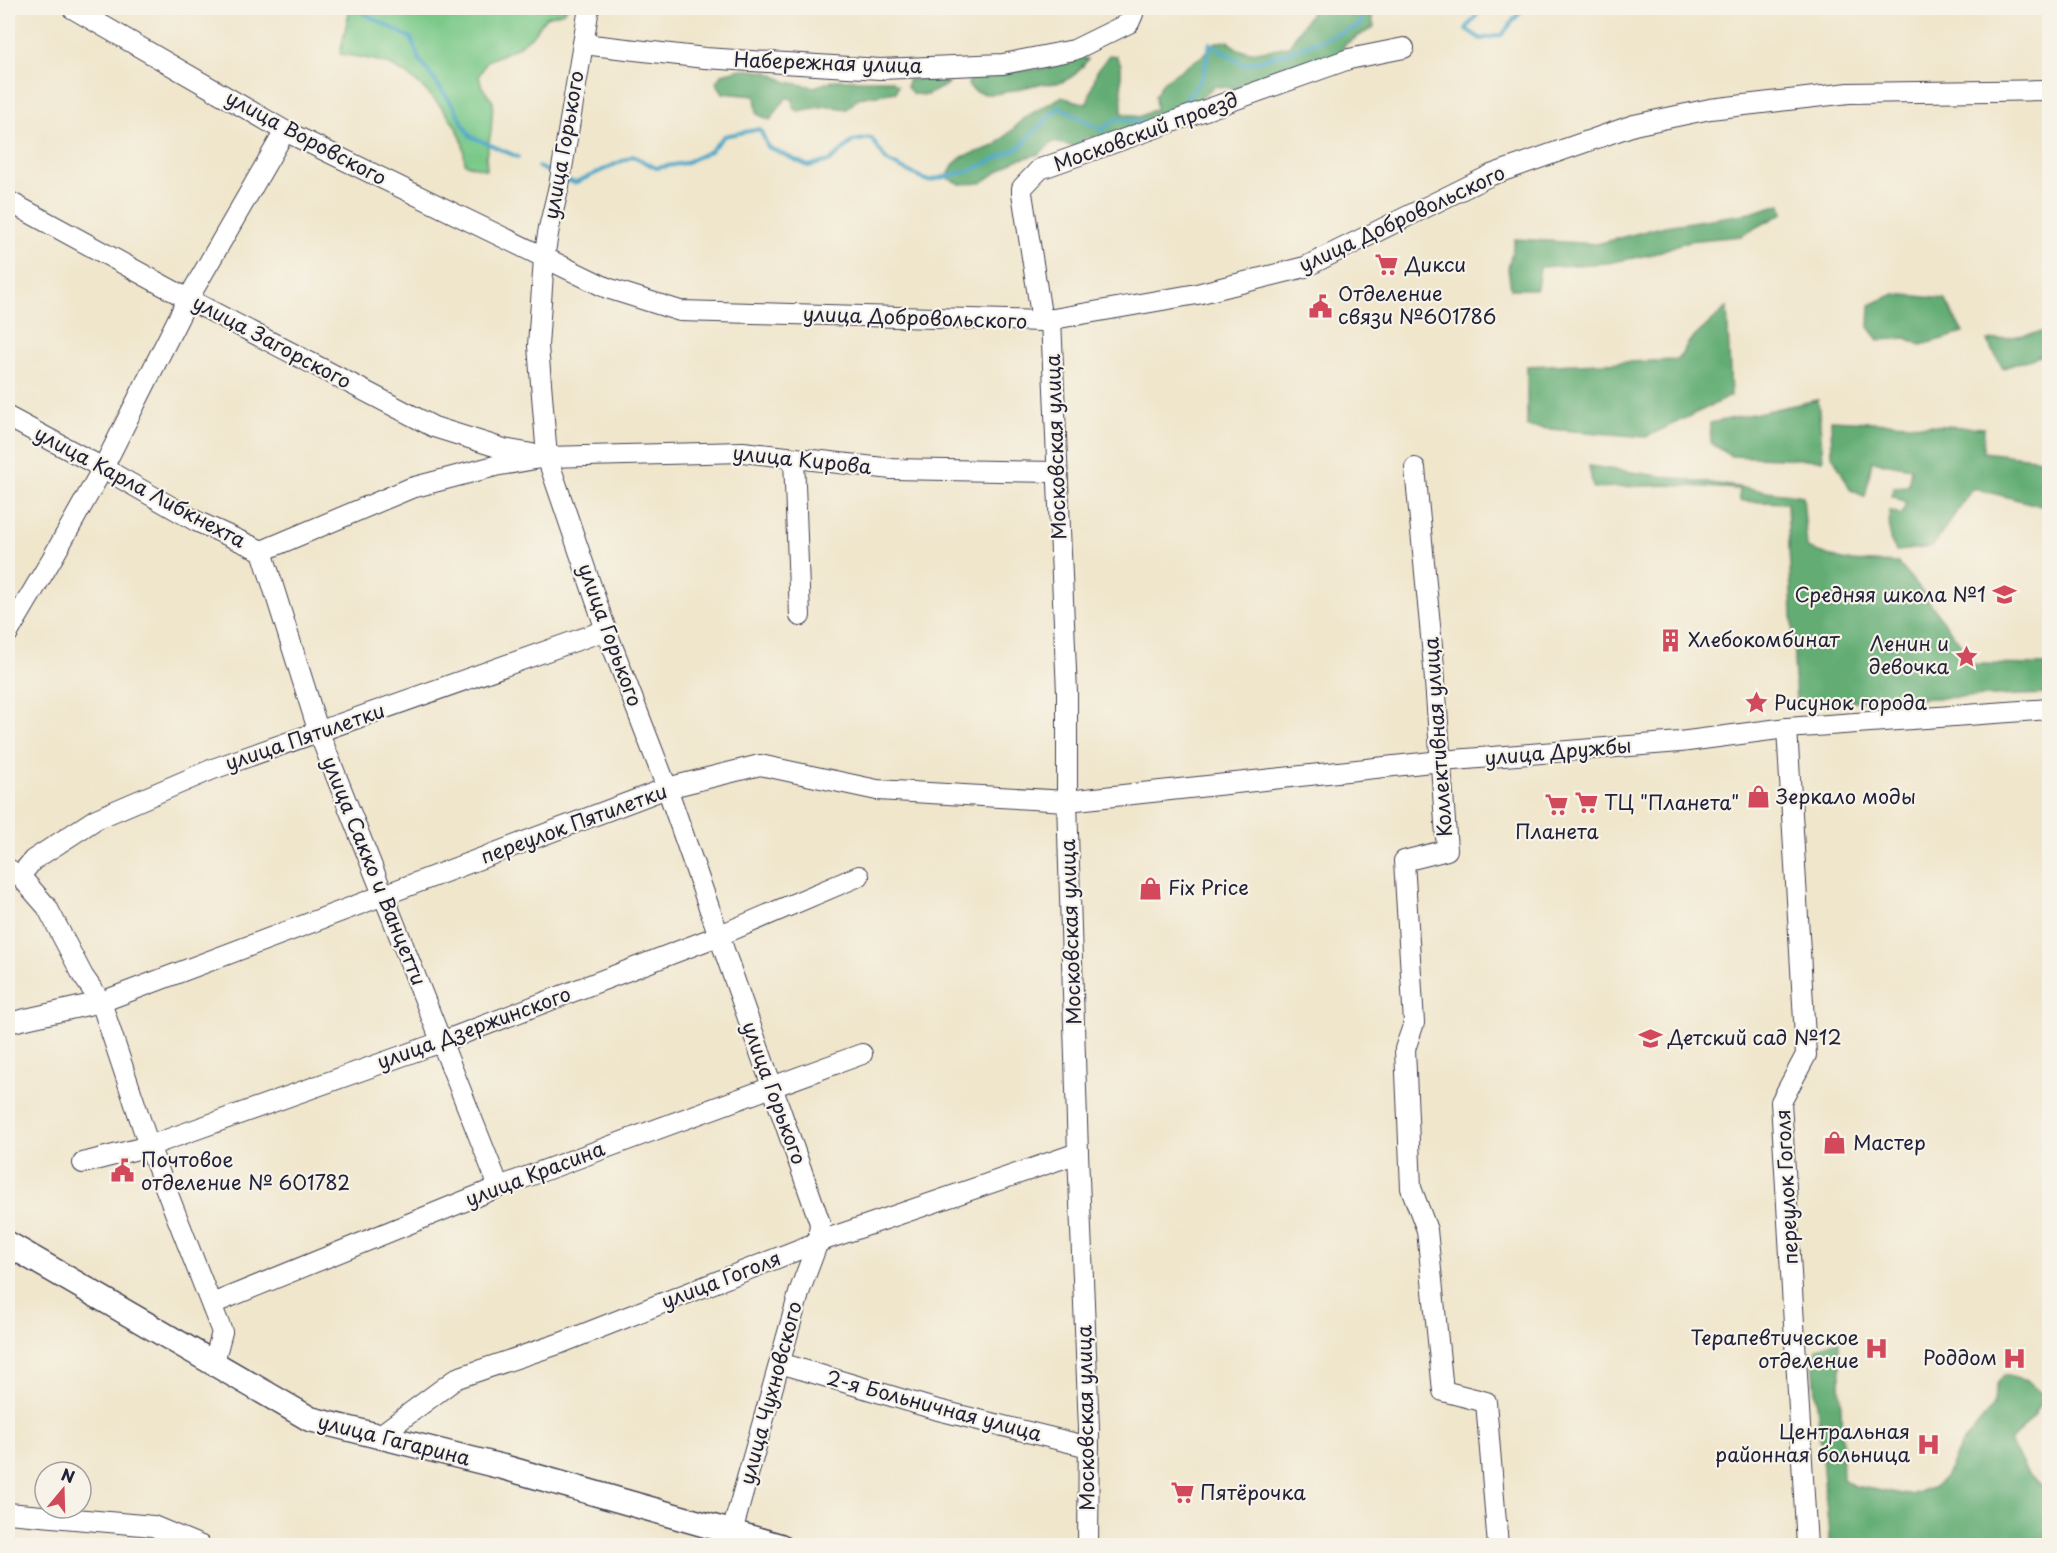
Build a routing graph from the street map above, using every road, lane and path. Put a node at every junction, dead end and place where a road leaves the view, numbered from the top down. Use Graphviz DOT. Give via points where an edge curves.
graph roads {
  1 [pos="72,8"];
  2 [pos="589,8"];
  3 [pos="1132,14"];
  4 [pos="583,44"];
  5 [pos="1404,48"];
  6 [pos="2049,90"];
  7 [pos="285,131"];
  8 [pos="8,201"];
  9 [pos="544,258"];
  10 [pos="188,298"];
  11 [pos="1046,320"];
  12 [pos="8,417"];
  13 [pos="547,457"];
  14 [pos="794,458"];
  15 [pos="103,468"];
  16 [pos="1415,468"];
  17 [pos="1057,472"];
  18 [pos="262,550"];
  19 [pos="800,616"];
  20 [pos="606,630"];
  21 [pos="8,633"];
  22 [pos="2049,709"];
  23 [pos="1787,728"];
  24 [pos="319,733"];
  25 [pos="1440,761"];
  26 [pos="667,788"];
  27 [pos="1067,801"];
  28 [pos="14,872"];
  29 [pos="859,876"];
  30 [pos="384,895"];
  31 [pos="718,936"];
  32 [pos="101,1002"];
  33 [pos="8,1023"];
  34 [pos="441,1042"];
  35 [pos="862,1054"];
  36 [pos="772,1087"];
  37 [pos="148,1146"];
  38 [pos="1077,1153"];
  39 [pos="83,1163"];
  40 [pos="499,1187"];
  41 [pos="818,1242"];
  42 [pos="8,1244"];
  43 [pos="212,1304"];
  44 [pos="214,1362"];
  45 [pos="780,1363"];
  46 [pos="379,1436"];
  47 [pos="1089,1447"];
  48 [pos="8,1513"];
  49 [pos="730,1539"];
  50 [pos="201,1545"];
  51 [pos="780,1545"];
  52 [pos="1088,1545"];
  53 [pos="1498,1545"];
  54 [pos="1807,1545"];
  1 -- 7 [label="street, улица Воровского"];
  2 -- 4 [label="street, улица Горького"];
  3 -- 4 [label="street, Набережная улица" via="1129,23 1074,50 1003,64 880,69 705,58"];
  4 -- 9 [label="street, улица Горького"];
  5 -- 11 [label="street, Московский проезд" via="1349,59 1040,169 1022,193"];
  6 -- 11 [label="street, улица Добровольского" via="1848,93 1710,110 1634,125 1491,175 1305,267 1197,294"];
  7 -- 9 [label="street, улица Воровского"];
  7 -- 10 [label="street"];
  8 -- 10 [label="street, улица Загорского"];
  9 -- 11 [label="street, улица Добровольского" via="607,288 680,311"];
  9 -- 13 [label="street, улица Горького" via="538,346"];
  10 -- 13 [label="street, улица Загорского" via="434,427 504,449"];
  10 -- 15 [label="street"];
  11 -- 17 [label="street, Московская улица" via="1056,404"];
  12 -- 15 [label="street, улица Карла Либкнехта"];
  13 -- 14 [label="street, улица Кирова" via="743,452"];
  13 -- 18 [label="street, улица Карла Либкнехта" via="411,488"];
  13 -- 20 [label="street, улица Горького"];
  14 -- 17 [label="street, улица Кирова" via="892,469"];
  14 -- 19 [label="street"];
  15 -- 18 [label="street, улица Карла Либкнехта" via="196,521"];
  15 -- 21 [label="street"];
  16 -- 25 [label="street, Коллективная улица"];
  17 -- 27 [label="street, Московская улица" via="1067,693"];
  18 -- 24 [label="street, улица Сакко и Ванцетти"];
  20 -- 24 [label="street, улица Пятилетки"];
  20 -- 26 [label="street, улица Горького"];
  22 -- 23 [label="street, улица Дружбы"];
  23 -- 25 [label="street, улица Дружбы" via="1680,742"];
  23 -- 54 [label="street, переулок Гоголя" via="1806,1055 1780,1102"];
  24 -- 28 [label="street, улица Пятилетки" via="213,769 96,819"];
  24 -- 30 [label="street, улица Сакко и Ванцетти"];
  25 -- 27 [label="street, улица Дружбы"];
  25 -- 53 [label="street, Коллективная улица" via="1447,850 1404,861 1414,1023 1405,1050 1411,1188 1427,1230 1443,1391 1486,1402"];
  26 -- 27 [label="street, переулок Пятилетки" via="760,765 877,790"];
  26 -- 30 [label="street, переулок Пятилетки"];
  26 -- 31 [label="street, улица Горького"];
  27 -- 38 [label="street, Московская улица"];
  28 -- 32 [label="street" via="47,907"];
  29 -- 31 [label="street, улица Дзержинского"];
  30 -- 32 [label="street, переулок Пятилетки"];
  30 -- 34 [label="street, улица Сакко и Ванцетти"];
  31 -- 34 [label="street, улица Дзержинского"];
  31 -- 36 [label="street, улица Горького"];
  32 -- 33 [label="street, переулок Пятилетки"];
  32 -- 37 [label="street"];
  34 -- 37 [label="street, улица Дзержинского"];
  34 -- 40 [label="street, улица Сакко и Ванцетти"];
  35 -- 36 [label="street, улица Красина"];
  36 -- 40 [label="street, улица Красина"];
  36 -- 41 [label="street, улица Горького" via="820,1223"];
  37 -- 39 [label="street, улица Дзержинского"];
  37 -- 43 [label="street"];
  38 -- 41 [label="street, улица Гоголя"];
  38 -- 47 [label="street, Московская улица"];
  40 -- 43 [label="street, улица Красина"];
  41 -- 45 [label="street, улица Чухновского"];
  41 -- 46 [label="street, улица Гоголя" via="561,1343 457,1378"];
  42 -- 44 [label="main road, улица Гагарина"];
  43 -- 44 [label="street" via="222,1332"];
  44 -- 46 [label="main road, улица Гагарина" via="310,1419"];
  45 -- 47 [label="street, 2-я Больничная улица" via="938,1410"];
  45 -- 49 [label="street, улица Чухновского"];
  46 -- 49 [label="main road, улица Гагарина" via="503,1467"];
  47 -- 52 [label="street, Московская улица"];
  48 -- 50 [label="street" via="153,1527"];
  49 -- 51 [label="main road, улица Гагарина"];
}
